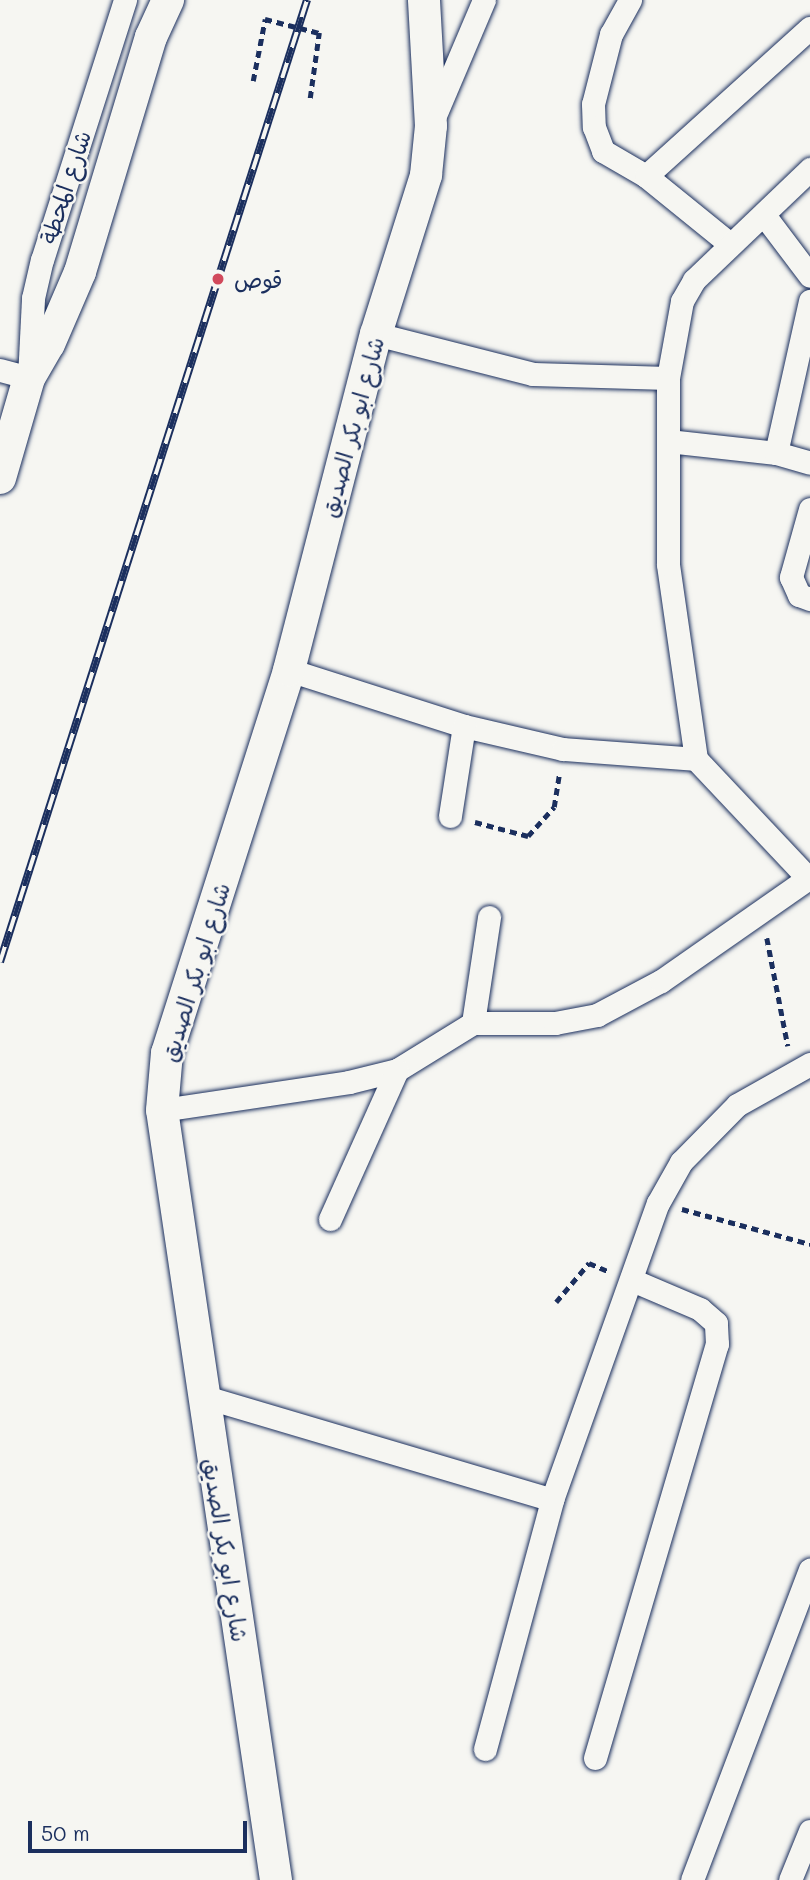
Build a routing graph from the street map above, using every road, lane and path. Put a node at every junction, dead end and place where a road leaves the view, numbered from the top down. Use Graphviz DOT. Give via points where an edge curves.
graph roads {
  1 [pos="125,0"];
  2 [pos="169,0"];
  3 [pos="424,0"];
  4 [pos="484,0"];
  5 [pos="630,0"];
  6 [pos="810,28"];
  7 [pos="253,81"];
  8 [pos="310,98"];
  9 [pos="431,126"];
  10 [pos="810,169"];
  11 [pos="646,176"];
  12 [pos="764,215"];
  13 [pos="730,244"];
  14 [pos="810,276"];
  15 [pos="810,301"];
  16 [pos="376,334"];
  17 [pos="14,374"];
  18 [pos="668,378"];
  19 [pos="668,441"];
  20 [pos="776,453"];
  21 [pos="810,463"];
  22 [pos="0,478"];
  23 [pos="810,509"];
  24 [pos="810,599"];
  25 [pos="289,670"];
  26 [pos="464,726"];
  27 [pos="564,748"];
  28 [pos="696,759"];
  29 [pos="450,816"];
  30 [pos="809,877"];
  31 [pos="762,912"];
  32 [pos="489,917"];
  33 [pos="473,1023"];
  34 [pos="802,1067"];
  35 [pos="397,1070"];
  36 [pos="162,1110"];
  37 [pos="658,1203"];
  38 [pos="330,1219"];
  39 [pos="810,1244"];
  40 [pos="632,1280"];
  41 [pos="556,1302"];
  42 [pos="202,1396"];
  43 [pos="552,1500"];
  44 [pos="810,1570"];
  45 [pos="485,1749"];
  46 [pos="595,1758"];
  47 [pos="810,1832"];
  48 [pos="276,1880"];
  49 [pos="692,1880"];
  50 [pos="790,1880"];
  1 -- 17 [label="street, شارع المحطة" via="42,260"];
  2 -- 17 [label="street" via="152,37 80,272 49,344"];
  3 -- 9 [label="street, شارع ابو بكر الصديق"];
  4 -- 9 [label="street"];
  5 -- 11 [label="street" via="611,34 593,104 594,127 603,151"];
  6 -- 11 [label="street"];
  7 -- 8 [label="path, bridge" via="265,19 319,33"];
  9 -- 16 [label="street, شارع ابو بكر الصديق" via="423,186"];
  10 -- 12 [label="street"];
  11 -- 13 [label="street"];
  12 -- 13 [label="street"];
  12 -- 14 [label="street"];
  13 -- 18 [label="street" via="694,280 682,301"];
  15 -- 20 [label="street"];
  16 -- 18 [label="street" via="533,374"];
  16 -- 25 [label="street, شارع ابو بكر الصديق"];
  17 -- 22 [label="street"];
  18 -- 19 [label="street"];
  19 -- 20 [label="street"];
  19 -- 28 [label="street" via="668,564"];
  20 -- 21 [label="street"];
  23 -- 24 [label="street" via="791,577 799,595"];
  25 -- 26 [label="street"];
  25 -- 36 [label="street, شارع ابو بكر الصديق" via="167,1053"];
  26 -- 27 [label="street"];
  26 -- 29 [label="street"];
  27 -- 28 [label="street"];
  27 -- 29 [label="path" via="554,807 528,836"];
  28 -- 30 [label="street"];
  30 -- 31 [label="street"];
  31 -- 33 [label="street" via="661,981 597,1015 555,1023"];
  31 -- 34 [label="path"];
  32 -- 33 [label="street"];
  33 -- 35 [label="street"];
  34 -- 37 [label="street" via="737,1105 681,1162"];
  35 -- 36 [label="street" via="349,1082"];
  35 -- 38 [label="street"];
  36 -- 42 [label="street, شارع ابو بكر الصديق"];
  37 -- 39 [label="path"];
  37 -- 40 [label="street"];
  40 -- 41 [label="path" via="589,1263"];
  40 -- 43 [label="street"];
  40 -- 46 [label="street" via="700,1309 716,1323 717,1344"];
  42 -- 43 [label="street"];
  42 -- 48 [label="street, شارع ابو بكر الصديق"];
  43 -- 45 [label="street"];
  44 -- 49 [label="street"];
  47 -- 50 [label="street"];
}
